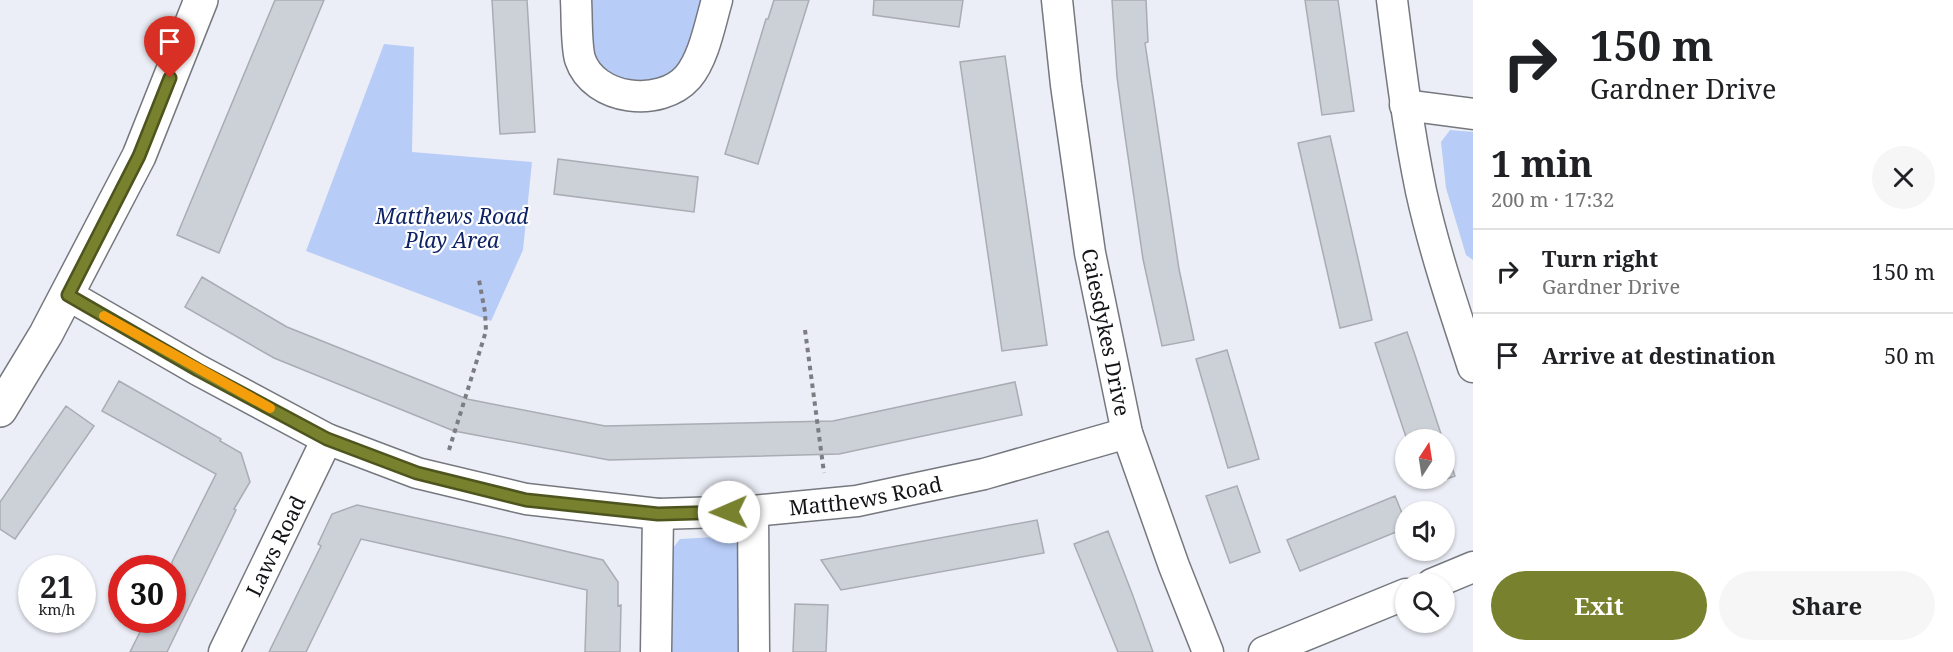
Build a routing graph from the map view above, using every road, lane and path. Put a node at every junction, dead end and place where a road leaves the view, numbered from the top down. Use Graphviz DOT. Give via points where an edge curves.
graph roads {
  1 [pos="201,0"];
  2 [pos="576,0"];
  3 [pos="717,0"];
  4 [pos="1057,0"];
  5 [pos="1392,0"];
  6 [pos="1405,105"];
  7 [pos="1473,114"];
  8 [pos="479,280"];
  9 [pos="1462,293"];
  10 [pos="68,295"];
  11 [pos="805,330"];
  12 [pos="1473,367"];
  13 [pos="0,410"];
  14 [pos="1127,433"];
  15 [pos="327,439"];
  16 [pos="440,478"];
  17 [pos="828,504"];
  18 [pos="753,511"];
  19 [pos="658,514"];
  20 [pos="1473,567"];
  21 [pos="1455,574"];
  22 [pos="1395,598"];
  23 [pos="224,652"];
  24 [pos="656,652"];
  25 [pos="754,652"];
  26 [pos="1208,652"];
  27 [pos="1264,652"];
  1 -- 10 [label="street" via="139,156"];
  2 -- 3 [label="street" via="580,58 585,69 618,94 647,96 662,94 687,78 697,64"];
  4 -- 14 [label="street, Caiesdykes Drive" via="1090,253"];
  5 -- 6 [label="street"];
  6 -- 7 [label="street"];
  6 -- 9 [label="street" via="1421,193"];
  8 -- 16 [label="path" via="486,331"];
  9 -- 12 [label="street"];
  10 -- 13 [label="street"];
  10 -- 15 [label="street, Matthews Road"];
  11 -- 17 [label="path"];
  14 -- 17 [label="street, Matthews Road" via="984,474"];
  14 -- 26 [label="street, Caiesdykes Drive"];
  15 -- 16 [label="street, Matthews Road"];
  15 -- 23 [label="street, Laws Road"];
  16 -- 19 [label="street, Matthews Road" via="526,500"];
  17 -- 18 [label="street, Matthews Road"];
  18 -- 19 [label="street, Matthews Road"];
  18 -- 25 [label="street"];
  19 -- 24 [label="street"];
  20 -- 21 [label="street"];
  22 -- 27 [label="street"];
}
